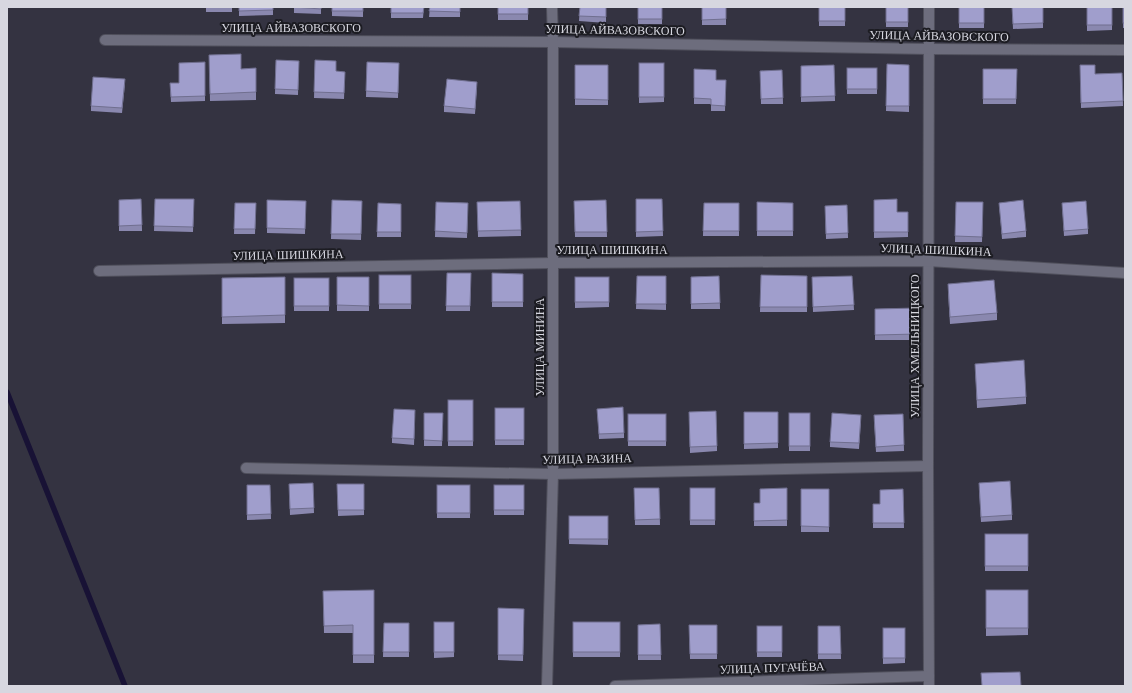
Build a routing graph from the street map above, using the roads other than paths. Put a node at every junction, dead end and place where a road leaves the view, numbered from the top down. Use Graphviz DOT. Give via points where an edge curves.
graph roads {
  1 [pos="552,7"];
  2 [pos="929,7"];
  3 [pos="105,40"];
  4 [pos="554,42"];
  5 [pos="928,49"];
  6 [pos="1125,50"];
  7 [pos="928,261"];
  8 [pos="553,263"];
  9 [pos="99,271"];
  10 [pos="1125,273"];
  11 [pos="928,466"];
  12 [pos="246,468"];
  13 [pos="553,474"];
  14 [pos="929,681"];
  15 [pos="547,686"];
  16 [pos="615,686"];
  1 -- 4 [label="street, УЛИЦА МИНИНА"];
  2 -- 5 [label="street, УЛИЦА ХМЕЛЬНИЦКОГО"];
  3 -- 4 [label="street, УЛИЦА АЙВАЗОВСКОГО"];
  4 -- 5 [label="street, УЛИЦА АЙВАЗОВСКОГО"];
  4 -- 8 [label="street, УЛИЦА МИНИНА"];
  5 -- 6 [label="street, УЛИЦА АЙВАЗОВСКОГО"];
  5 -- 7 [label="street, УЛИЦА ХМЕЛЬНИЦКОГО"];
  7 -- 8 [label="street, УЛИЦА ШИШКИНА"];
  7 -- 10 [label="street, УЛИЦА ШИШКИНА"];
  7 -- 11 [label="street, УЛИЦА ХМЕЛЬНИЦКОГО"];
  8 -- 9 [label="street, УЛИЦА ШИШКИНА"];
  8 -- 13 [label="street, УЛИЦА МИНИНА"];
  11 -- 13 [label="street, УЛИЦА РАЗИНА"];
  11 -- 14 [label="street, УЛИЦА ХМЕЛЬНИЦКОГО"];
  12 -- 13 [label="street, УЛИЦА РАЗИНА"];
  13 -- 15 [label="street, УЛИЦА МИНИНА"];
  14 -- 16 [label="street, УЛИЦА ПУГАЧЁВА"];
}
